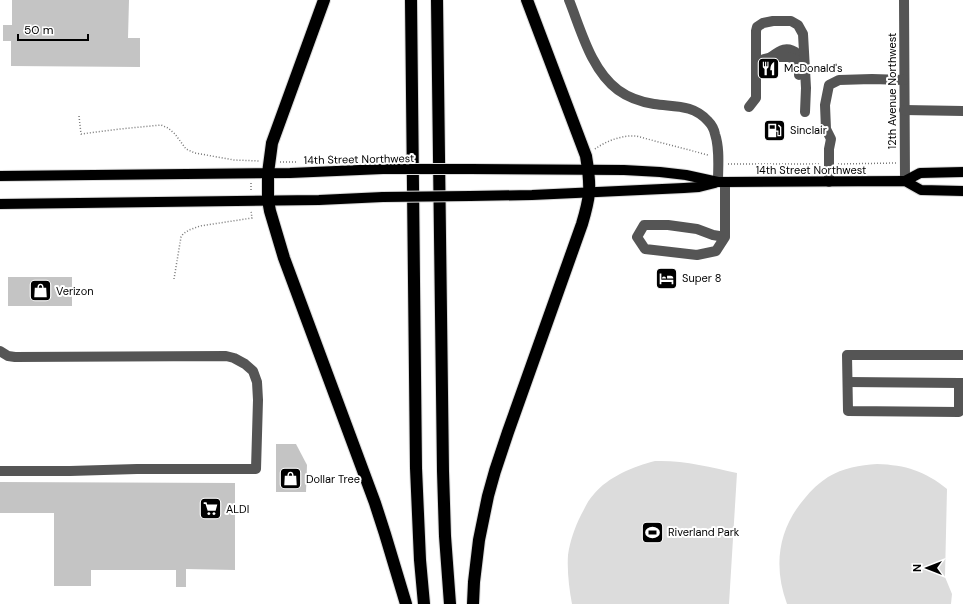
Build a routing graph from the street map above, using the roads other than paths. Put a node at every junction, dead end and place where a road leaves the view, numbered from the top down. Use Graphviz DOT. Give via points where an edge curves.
graph roads {
  1 [pos="324,0"];
  2 [pos="411,0"];
  3 [pos="437,0"];
  4 [pos="527,0"];
  5 [pos="570,0"];
  6 [pos="904,0"];
  7 [pos="904,80"];
  8 [pos="756,98"];
  9 [pos="750,107"];
  10 [pos="904,110"];
  11 [pos="963,111"];
  12 [pos="588,170"];
  13 [pos="963,172"];
  14 [pos="268,173"];
  15 [pos="0,176"];
  16 [pos="904,181"];
  17 [pos="722,182"];
  18 [pos="830,182"];
  19 [pos="963,191"];
  20 [pos="589,193"];
  21 [pos="268,200"];
  22 [pos="0,204"];
  23 [pos="725,237"];
  24 [pos="0,351"];
  25 [pos="963,355"];
  26 [pos="848,382"];
  27 [pos="961,383"];
  28 [pos="0,471"];
  29 [pos="406,604"];
  30 [pos="424,604"];
  31 [pos="450,604"];
  32 [pos="473,604"];
  1 -- 14 [label="highway" via="276,130"];
  2 -- 30 [label="highway" via="416,468"];
  3 -- 31 [label="highway" via="443,471"];
  4 -- 12 [label="highway" via="586,156"];
  5 -- 17 [label="street" via="591,55 601,72 617,89 642,102 693,110 710,122 718,145"];
  6 -- 7 [label="street, 12th Avenue Northwest"];
  7 -- 10 [label="street, 12th Avenue Northwest"];
  7 -- 18 [label="street" via="839,80 829,85 825,105 826,129 830,139"];
  8 -- 8 [label="street" via="759,90 759,65 770,57 788,56 799,64 799,95 805,112 803,34 798,25 791,21 773,21 757,27"];
  8 -- 9 [label="street"];
  10 -- 11 [label="street"];
  10 -- 16 [label="street, 12th Avenue Northwest"];
  12 -- 14 [label="main road, 14th Street Northwest, bridge" via="383,169"];
  12 -- 17 [label="main road, 14th Street Northwest" via="660,172"];
  12 -- 20 [label="highway"];
  13 -- 16 [label="main road, 14th Street Northwest" via="920,172"];
  14 -- 15 [label="main road, 14th Street Northwest"];
  14 -- 21 [label="highway"];
  16 -- 18 [label="main road, 14th Street Northwest"];
  16 -- 19 [label="main road, 14th Street Northwest" via="921,190"];
  17 -- 18 [label="main road, 14th Street Northwest"];
  17 -- 20 [label="main road, 14th Street Northwest" via="699,187"];
  17 -- 23 [label="street"];
  20 -- 21 [label="main road, 14th Street Northwest, bridge"];
  20 -- 32 [label="highway" via="582,224 490,490 479,540"];
  21 -- 22 [label="main road, 14th Street Northwest"];
  21 -- 29 [label="highway" via="284,258 375,502"];
  23 -- 23 [label="street" via="716,251 697,255 645,249 637,237 644,225 697,229"];
  24 -- 28 [label="street" via="15,357 226,356 245,364 253,372 257,382 258,400 256,469"];
  25 -- 26 [label="street" via="847,355"];
  26 -- 27 [label="street"];
  26 -- 27 [label="street" via="848,411 959,412"];
}
